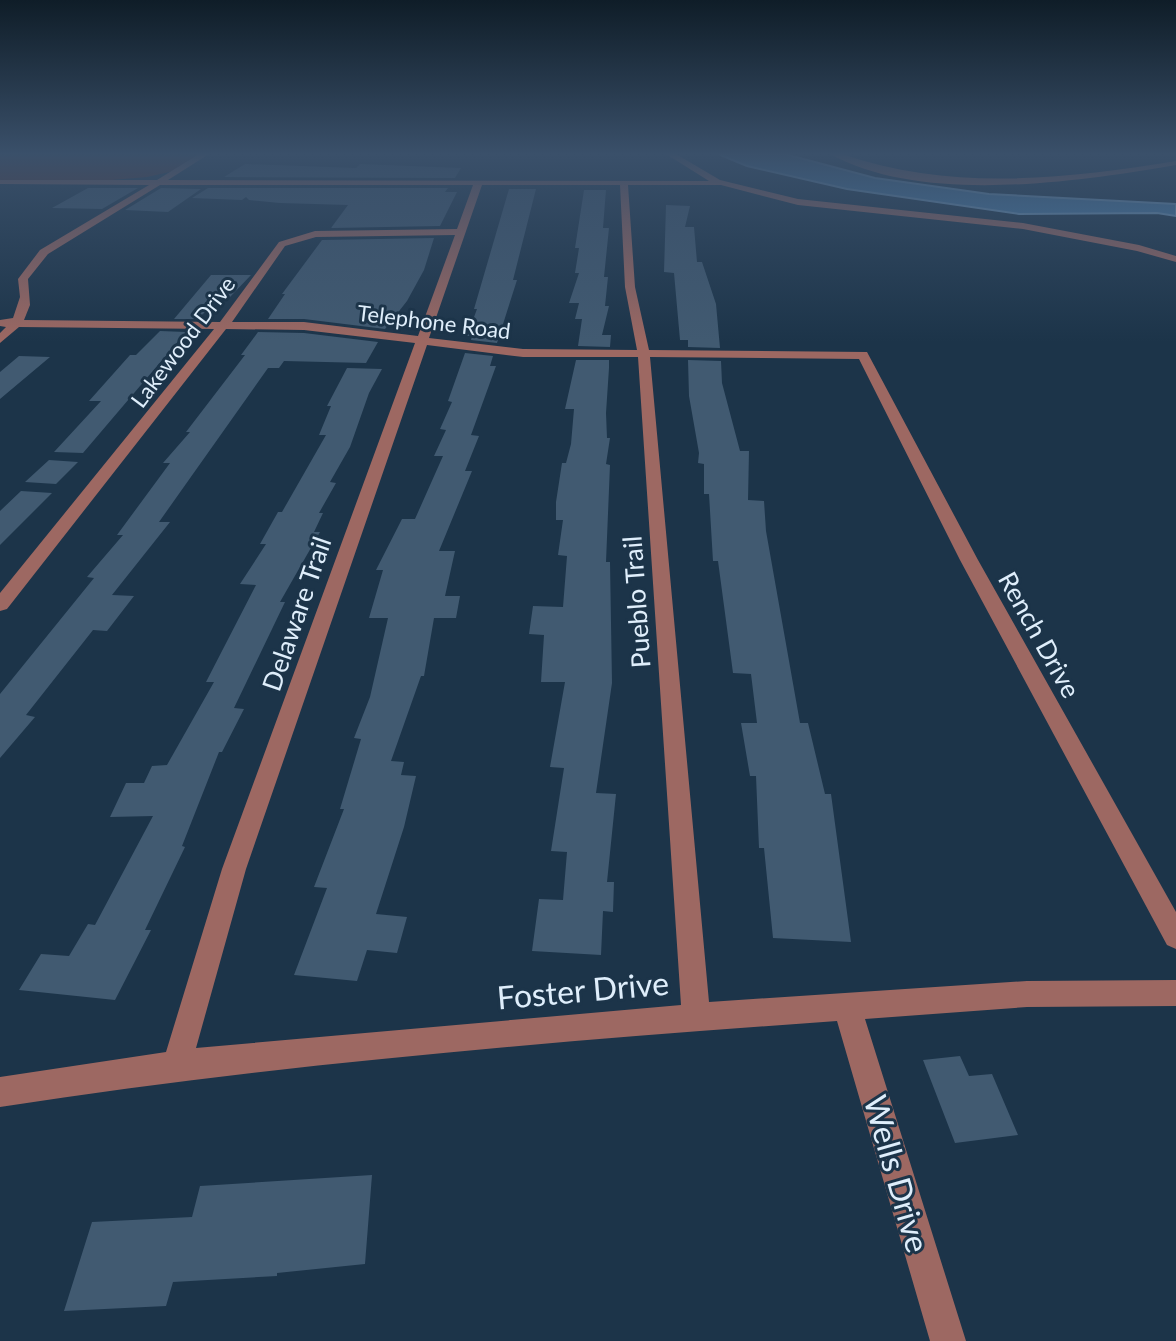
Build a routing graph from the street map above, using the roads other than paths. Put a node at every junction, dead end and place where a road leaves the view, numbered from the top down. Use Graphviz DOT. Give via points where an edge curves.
graph roads {
  1 [pos="102,217"];
  2 [pos="467,217"];
  3 [pos="626,217"];
  4 [pos="914,217"];
  5 [pos="462,232"];
  6 [pos="1176,259"];
  7 [pos="0,323"];
  8 [pos="16,323"];
  9 [pos="222,325"];
  10 [pos="0,339"];
  11 [pos="423,340"];
  12 [pos="644,355"];
  13 [pos="863,355"];
  14 [pos="0,605"];
  15 [pos="1176,937"];
  16 [pos="1176,993"];
  17 [pos="847,1006"];
  18 [pos="696,1017"];
  19 [pos="177,1065"];
  20 [pos="0,1092"];
  21 [pos="948,1341"];
  1 -- 8 [label="street" via="44,252 23,279 28,298"];
  2 -- 5 [label="street, Delaware Trail"];
  3 -- 12 [label="street, Pueblo Trail" via="630,287"];
  4 -- 6 [label="street" via="1049,230"];
  5 -- 9 [label="street, Lakewood Drive" via="351,231 290,240 268,261"];
  5 -- 11 [label="street, Delaware Trail"];
  7 -- 8 [label="street, Telephone Road"];
  8 -- 9 [label="street, Telephone Road"];
  8 -- 10 [label="street"];
  9 -- 11 [label="street, Telephone Road" via="304,326"];
  9 -- 14 [label="street, Lakewood Drive"];
  11 -- 12 [label="street, Telephone Road" via="523,353"];
  11 -- 19 [label="street, Delaware Trail" via="234,869"];
  12 -- 13 [label="street, Telephone Road"];
  12 -- 18 [label="street, Pueblo Trail"];
  13 -- 15 [label="street, Rench Drive"];
  16 -- 17 [label="street, Foster Drive" via="1027,994"];
  17 -- 18 [label="street, Foster Drive"];
  17 -- 21 [label="street, Wells Drive"];
  18 -- 19 [label="street, Foster Drive"];
  19 -- 20 [label="street, Foster Drive"];
}
